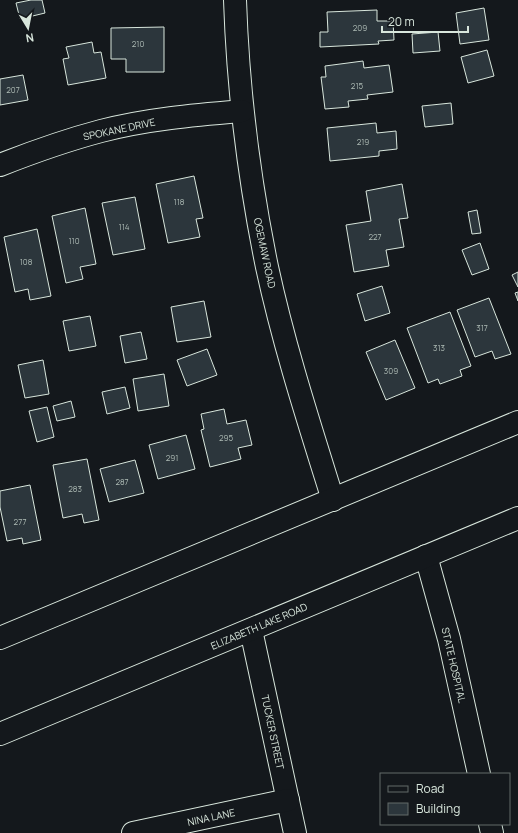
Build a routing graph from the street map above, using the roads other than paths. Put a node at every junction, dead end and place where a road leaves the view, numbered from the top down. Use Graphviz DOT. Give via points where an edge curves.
graph roads {
  1 [pos="235,0"];
  2 [pos="242,111"];
  3 [pos="0,165"];
  4 [pos="518,422"];
  5 [pos="332,500"];
  6 [pos="518,518"];
  7 [pos="426,556"];
  8 [pos="251,630"];
  9 [pos="0,638"];
  10 [pos="0,734"];
  11 [pos="479,773"];
  12 [pos="288,800"];
  13 [pos="133,833"];
  14 [pos="295,833"];
  1 -- 2 [label="street, OGEMAW ROAD"];
  2 -- 3 [label="street, SPOKANE DRIVE" via="171,118 102,131"];
  2 -- 5 [label="street, OGEMAW ROAD" via="267,268 296,380"];
  4 -- 5 [label="street"];
  5 -- 9 [label="street"];
  6 -- 7 [label="street, ELIZABETH LAKE ROAD"];
  7 -- 8 [label="street, ELIZABETH LAKE ROAD"];
  7 -- 11 [label="street, STATE HOSPITAL" via="449,639"];
  8 -- 10 [label="street, ELIZABETH LAKE ROAD"];
  8 -- 12 [label="street, TUCKER STREET"];
  12 -- 13 [label="street, NINA LANE"];
  12 -- 14 [label="street, TUCKER STREET"];
}
